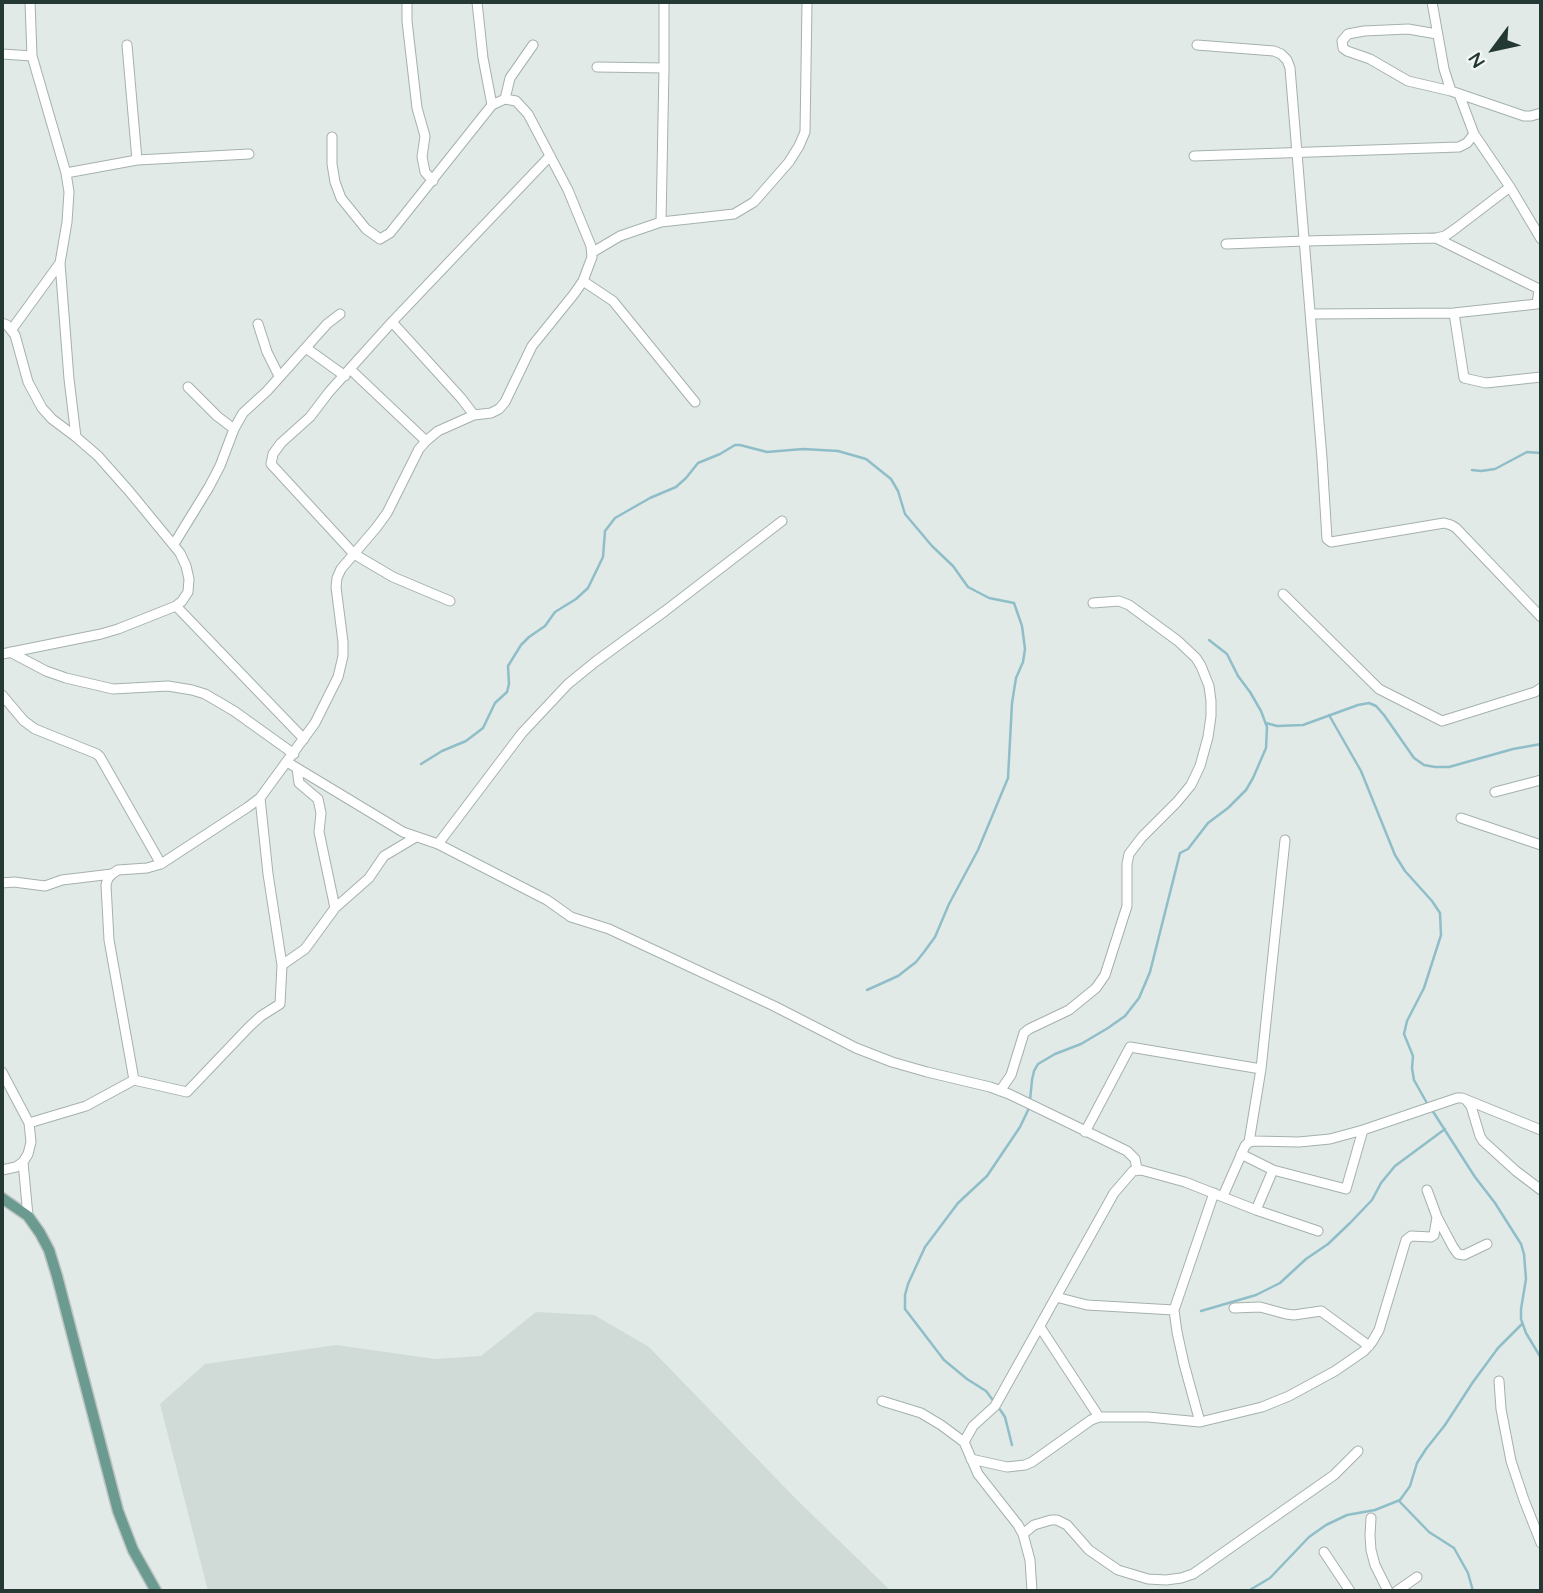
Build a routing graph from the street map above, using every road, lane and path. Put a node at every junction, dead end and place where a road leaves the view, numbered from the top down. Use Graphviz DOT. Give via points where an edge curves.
graph roads {
  1 [pos="30,2"];
  2 [pos="407,2"];
  3 [pos="477,2"];
  4 [pos="664,2"];
  5 [pos="807,2"];
  6 [pos="1432,2"];
  7 [pos="1437,34"];
  8 [pos="127,44"];
  9 [pos="533,45"];
  10 [pos="1197,45"];
  11 [pos="2,54"];
  12 [pos="32,56"];
  13 [pos="597,67"];
  14 [pos="664,68"];
  15 [pos="1455,92"];
  16 [pos="505,99"];
  17 [pos="492,106"];
  18 [pos="1541,113"];
  19 [pos="1474,134"];
  20 [pos="332,137"];
  21 [pos="1297,153"];
  22 [pos="249,154"];
  23 [pos="550,156"];
  24 [pos="1194,156"];
  25 [pos="136,160"];
  26 [pos="66,173"];
  27 [pos="433,181"];
  28 [pos="1510,187"];
  29 [pos="661,222"];
  30 [pos="1541,237"];
  31 [pos="1436,238"];
  32 [pos="1305,241"];
  33 [pos="1226,244"];
  34 [pos="593,251"];
  35 [pos="60,263"];
  36 [pos="583,281"];
  37 [pos="1454,313"];
  38 [pos="340,314"];
  39 [pos="1311,314"];
  40 [pos="392,322"];
  41 [pos="2,323"];
  42 [pos="258,324"];
  43 [pos="12,329"];
  44 [pos="306,348"];
  45 [pos="347,372"];
  46 [pos="279,376"];
  47 [pos="1541,377"];
  48 [pos="188,387"];
  49 [pos="695,402"];
  50 [pos="474,415"];
  51 [pos="234,429"];
  52 [pos="76,437"];
  53 [pos="426,441"];
  54 [pos="782,521"];
  55 [pos="174,544"];
  56 [pos="354,554"];
  57 [pos="1283,594"];
  58 [pos="450,601"];
  59 [pos="1093,603"];
  60 [pos="176,606"];
  61 [pos="1541,617"];
  62 [pos="2,645"];
  63 [pos="5,653"];
  64 [pos="1541,688"];
  65 [pos="2,695"];
  66 [pos="304,739"];
  67 [pos="293,754"];
  68 [pos="287,762"];
  69 [pos="297,768"];
  70 [pos="1541,780"];
  71 [pos="1495,792"];
  72 [pos="260,798"];
  73 [pos="1461,818"];
  74 [pos="416,837"];
  75 [pos="1285,840"];
  76 [pos="438,844"];
  77 [pos="1541,845"];
  78 [pos="161,864"];
  79 [pos="112,874"];
  80 [pos="2,883"];
  81 [pos="335,908"];
  82 [pos="282,965"];
  83 [pos="1261,1069"];
  84 [pos="2,1072"];
  85 [pos="134,1080"];
  86 [pos="1000,1091"];
  87 [pos="1467,1101"];
  88 [pos="29,1123"];
  89 [pos="1363,1130"];
  90 [pos="1541,1130"];
  91 [pos="1086,1132"];
  92 [pos="1249,1142"];
  93 [pos="1241,1154"];
  94 [pos="23,1162"];
  95 [pos="1137,1169"];
  96 [pos="2,1170"];
  97 [pos="1273,1170"];
  98 [pos="1427,1190"];
  99 [pos="1541,1190"];
  100 [pos="1219,1194"];
  101 [pos="2,1198"];
  102 [pos="1256,1210"];
  103 [pos="28,1216"];
  104 [pos="1437,1217"];
  105 [pos="1318,1231"];
  106 [pos="1487,1244"];
  107 [pos="1056,1297"];
  108 [pos="1234,1308"];
  109 [pos="1174,1310"];
  110 [pos="1040,1327"];
  111 [pos="1369,1346"];
  112 [pos="1500,1381"];
  113 [pos="882,1401"];
  114 [pos="1099,1417"];
  115 [pos="1200,1422"];
  116 [pos="964,1442"];
  117 [pos="1358,1451"];
  118 [pos="971,1459"];
  119 [pos="1371,1518"];
  120 [pos="1538,1525"];
  121 [pos="1023,1534"];
  122 [pos="1541,1543"];
  123 [pos="1324,1552"];
  124 [pos="1417,1577"];
  125 [pos="156,1591"];
  126 [pos="1032,1591"];
  127 [pos="1350,1591"];
  128 [pos="1388,1591"];
  129 [pos="1397,1591"];
  1 -- 12 [label="street"];
  2 -- 27 [label="street" via="417,108 425,136 422,157 425,172"];
  3 -- 17 [label="street"];
  4 -- 14 [label="street"];
  5 -- 29 [label="street" via="805,132 789,162 754,202 734,214"];
  6 -- 7 [label="street"];
  7 -- 15 [label="street" via="1444,69"];
  7 -- 15 [label="street" via="1408,29 1364,31 1342,41 1347,51 1404,79"];
  8 -- 25 [label="street"];
  9 -- 16 [label="street" via="510,78"];
  10 -- 21 [label="street" via="1274,51 1287,60"];
  11 -- 12 [label="street"];
  12 -- 26 [label="street"];
  13 -- 14 [label="street"];
  14 -- 29 [label="street"];
  15 -- 18 [label="street" via="1524,116"];
  15 -- 19 [label="street"];
  16 -- 17 [label="street"];
  16 -- 23 [label="street" via="528,114"];
  17 -- 27 [label="street"];
  19 -- 21 [label="street" via="1459,147"];
  19 -- 28 [label="street"];
  20 -- 27 [label="street" via="333,173 341,198 380,239"];
  21 -- 24 [label="street"];
  21 -- 32 [label="street"];
  22 -- 25 [label="street"];
  23 -- 34 [label="street"];
  23 -- 40 [label="street"];
  25 -- 26 [label="street"];
  26 -- 35 [label="street" via="69,206"];
  28 -- 30 [label="street"];
  28 -- 31 [label="street"];
  29 -- 34 [label="street"];
  31 -- 32 [label="street"];
  31 -- 37 [label="street" via="1539,289 1537,304"];
  32 -- 33 [label="street"];
  32 -- 39 [label="street"];
  34 -- 36 [label="street"];
  35 -- 43 [label="street"];
  35 -- 52 [label="street"];
  36 -- 49 [label="street" via="613,301"];
  36 -- 50 [label="street" via="532,346 505,402 491,413"];
  37 -- 39 [label="street"];
  37 -- 47 [label="street" via="1464,378 1486,383"];
  38 -- 44 [label="street"];
  39 -- 61 [label="street" via="1327,539 1451,525"];
  40 -- 45 [label="street"];
  40 -- 50 [label="street"];
  41 -- 43 [label="street"];
  42 -- 46 [label="street"];
  43 -- 52 [label="street" via="33,394 52,419"];
  44 -- 45 [label="street"];
  44 -- 46 [label="street"];
  45 -- 53 [label="street"];
  45 -- 56 [label="street" via="310,417 281,443 271,464"];
  46 -- 51 [label="street"];
  48 -- 51 [label="street"];
  50 -- 53 [label="street"];
  51 -- 55 [label="street" via="220,466"];
  52 -- 55 [label="street"];
  53 -- 56 [label="street" via="387,513"];
  54 -- 76 [label="street" via="568,684 522,733"];
  55 -- 60 [label="street" via="189,579 188,592"];
  56 -- 58 [label="street" via="393,577"];
  56 -- 66 [label="street" via="337,578 341,667"];
  57 -- 64 [label="street" via="1379,689 1442,721"];
  59 -- 86 [label="street" via="1129,605 1196,658 1209,686 1208,737 1191,785 1129,854 1126,906 1105,975 1096,989 1069,1010 1024,1033 1011,1075"];
  60 -- 63 [label="street" via="101,634"];
  60 -- 66 [label="street"];
  62 -- 63 [label="street"];
  63 -- 67 [label="street" via="66,678 113,689 168,686 205,694"];
  65 -- 78 [label="street" via="35,729 100,757"];
  66 -- 67 [label="street"];
  67 -- 68 [label="street"];
  68 -- 69 [label="street"];
  68 -- 72 [label="street"];
  69 -- 74 [label="street"];
  69 -- 81 [label="street" via="299,783 318,800 319,832"];
  70 -- 71 [label="street"];
  72 -- 78 [label="street"];
  72 -- 82 [label="street"];
  73 -- 77 [label="street"];
  74 -- 76 [label="street"];
  74 -- 81 [label="street" via="387,852 369,877"];
  75 -- 83 [label="street"];
  76 -- 86 [label="street" via="571,917 609,929 856,1048"];
  78 -- 79 [label="street"];
  79 -- 80 [label="street" via="45,886"];
  79 -- 85 [label="street" via="106,885 109,940"];
  81 -- 82 [label="street" via="302,952"];
  82 -- 85 [label="street" via="280,1004 249,1027 190,1090 184,1093"];
  83 -- 91 [label="street" via="1130,1047"];
  83 -- 92 [label="street"];
  84 -- 88 [label="street"];
  85 -- 88 [label="street" via="86,1106"];
  86 -- 91 [label="street"];
  87 -- 89 [label="street" via="1457,1098"];
  87 -- 90 [label="street"];
  87 -- 99 [label="street" via="1483,1141"];
  88 -- 94 [label="street" via="31,1142"];
  89 -- 92 [label="street" via="1315,1141"];
  89 -- 97 [label="street" via="1346,1189"];
  91 -- 95 [label="street" via="1127,1151"];
  92 -- 93 [label="street"];
  93 -- 97 [label="street"];
  93 -- 100 [label="street"];
  94 -- 96 [label="street"];
  94 -- 103 [label="street"];
  95 -- 100 [label="street"];
  95 -- 107 [label="street" via="1114,1193"];
  97 -- 102 [label="street"];
  98 -- 104 [label="street"];
  100 -- 102 [label="street"];
  100 -- 109 [label="street"];
  101 -- 103 [label="main road"];
  102 -- 105 [label="street"];
  103 -- 125 [label="main road" via="49,1250 57,1276 118,1511"];
  104 -- 106 [label="street" via="1458,1254"];
  104 -- 111 [label="street" via="1434,1235 1406,1240 1379,1330"];
  107 -- 109 [label="street" via="1087,1306"];
  107 -- 110 [label="street"];
  108 -- 111 [label="street" via="1260,1307 1294,1315 1321,1311"];
  109 -- 115 [label="street"];
  110 -- 114 [label="street"];
  110 -- 116 [label="street" via="995,1406 973,1426"];
  111 -- 115 [label="street" via="1335,1371 1282,1399"];
  112 -- 120 [label="street" via="1511,1461"];
  113 -- 116 [label="street" via="921,1413"];
  114 -- 115 [label="street"];
  114 -- 118 [label="street" via="1025,1465 1007,1467"];
  116 -- 118 [label="street"];
  117 -- 121 [label="street" via="1334,1475 1181,1578 1148,1579 1118,1570 1089,1550 1062,1522 1041,1523"];
  118 -- 121 [label="street"];
  119 -- 128 [label="street" via="1371,1550"];
  120 -- 122 [label="street"];
  121 -- 126 [label="street"];
  123 -- 127 [label="street"];
  124 -- 129 [label="street"];
}
